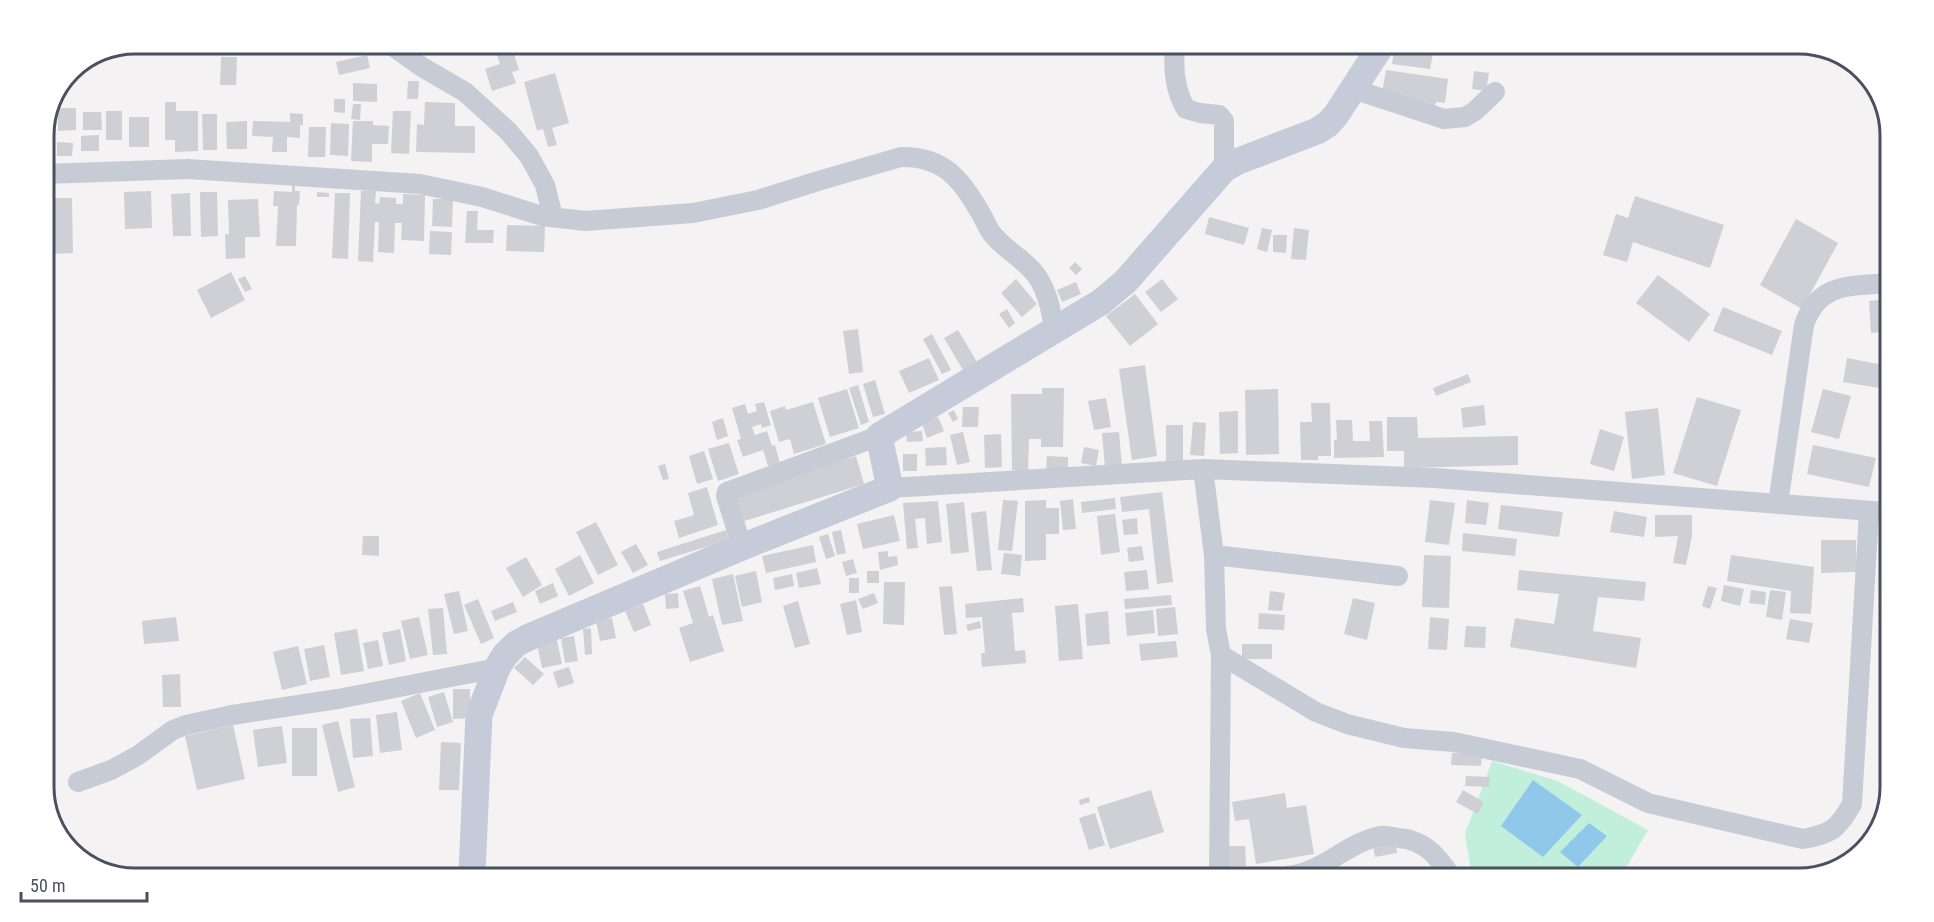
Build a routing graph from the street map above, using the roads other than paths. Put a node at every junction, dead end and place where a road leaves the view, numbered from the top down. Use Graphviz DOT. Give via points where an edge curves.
graph roads {
  1 [pos="404,54"];
  2 [pos="1174,54"];
  3 [pos="1376,54"];
  4 [pos="1353,89"];
  5 [pos="1495,92"];
  6 [pos="1224,169"];
  7 [pos="54,174"];
  8 [pos="553,217"];
  9 [pos="1880,284"];
  10 [pos="1054,331"];
  11 [pos="879,436"];
  12 [pos="1203,469"];
  13 [pos="890,488"];
  14 [pos="1778,504"];
  15 [pos="1878,512"];
  16 [pos="742,547"];
  17 [pos="1214,555"];
  18 [pos="1398,576"];
  19 [pos="1221,655"];
  20 [pos="497,668"];
  21 [pos="78,782"];
  22 [pos="472,868"];
  23 [pos="1219,868"];
  24 [pos="1317,868"];
  25 [pos="1445,868"];
  1 -- 8 [label="street" via="465,92 508,131 529,156 545,185"];
  2 -- 6 [label="street" via="1176,81 1186,109 1219,115 1224,121"];
  3 -- 4 [label="street"];
  4 -- 5 [label="street" via="1444,119 1465,117"];
  4 -- 6 [label="street" via="1336,115 1317,131"];
  6 -- 10 [label="street" via="1125,282"];
  7 -- 8 [label="street" via="188,169 420,184"];
  8 -- 10 [label="street" via="585,221 693,213 758,200 902,157 929,160 962,182 994,237 1035,274 1050,304"];
  9 -- 14 [label="street" via="1838,287 1809,311"];
  10 -- 11 [label="street"];
  11 -- 13 [label="street"];
  11 -- 16 [label="street" via="727,492"];
  12 -- 13 [label="street"];
  12 -- 14 [label="street" via="1435,478"];
  12 -- 17 [label="street"];
  13 -- 16 [label="street"];
  14 -- 15 [label="street"];
  15 -- 19 [label="street" via="1852,804 1833,831 1822,836 1803,838 1648,803 1580,770 1454,742 1404,738 1347,724 1316,712"];
  16 -- 20 [label="street" via="527,638 516,644"];
  17 -- 18 [label="street"];
  17 -- 19 [label="street" via="1216,629"];
  19 -- 23 [label="street"];
  20 -- 21 [label="street" via="186,725 111,770"];
  20 -- 22 [label="street" via="479,715"];
  24 -- 25 [label="street" via="1365,841 1383,836 1408,839 1428,847"];
}
